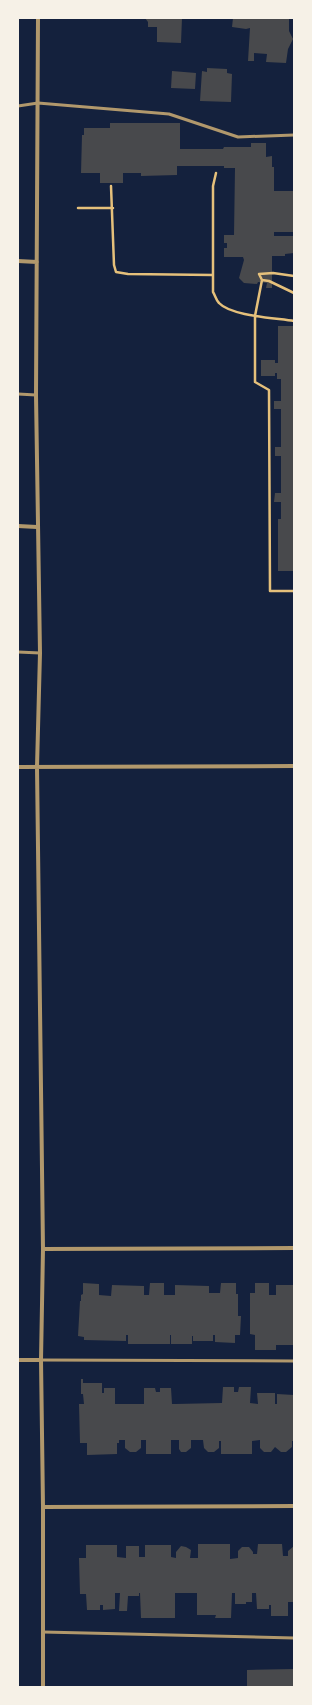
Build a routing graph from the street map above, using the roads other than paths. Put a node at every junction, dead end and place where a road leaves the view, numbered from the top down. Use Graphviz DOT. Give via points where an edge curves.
graph roads {
  1 [pos="38,18"];
  2 [pos="38,103"];
  3 [pos="18,106"];
  4 [pos="294,135"];
  5 [pos="18,261"];
  6 [pos="37,262"];
  7 [pos="18,394"];
  8 [pos="36,395"];
  9 [pos="18,526"];
  10 [pos="37,527"];
  11 [pos="18,652"];
  12 [pos="40,653"];
  13 [pos="37,766"];
  14 [pos="294,766"];
  15 [pos="18,767"];
  16 [pos="294,1248"];
  17 [pos="43,1249"];
  18 [pos="18,1360"];
  19 [pos="41,1360"];
  20 [pos="294,1361"];
  21 [pos="294,1506"];
  22 [pos="44,1507"];
  23 [pos="43,1632"];
  24 [pos="294,1638"];
  25 [pos="43,1687"];
  1 -- 2 [label="street"];
  2 -- 3 [label="lane"];
  2 -- 4 [label="lane" via="169,114 238,137"];
  2 -- 6 [label="street"];
  5 -- 6 [label="street"];
  6 -- 8 [label="street"];
  7 -- 8 [label="lane"];
  8 -- 10 [label="street"];
  9 -- 10 [label="street"];
  10 -- 12 [label="street"];
  11 -- 12 [label="lane"];
  12 -- 13 [label="street"];
  13 -- 14 [label="street"];
  13 -- 15 [label="street"];
  13 -- 17 [label="street"];
  16 -- 17 [label="street"];
  17 -- 19 [label="street"];
  18 -- 19 [label="street"];
  19 -- 20 [label="lane"];
  19 -- 22 [label="street"];
  21 -- 22 [label="street"];
  22 -- 23 [label="street"];
  23 -- 24 [label="lane"];
  23 -- 25 [label="street"];
}
